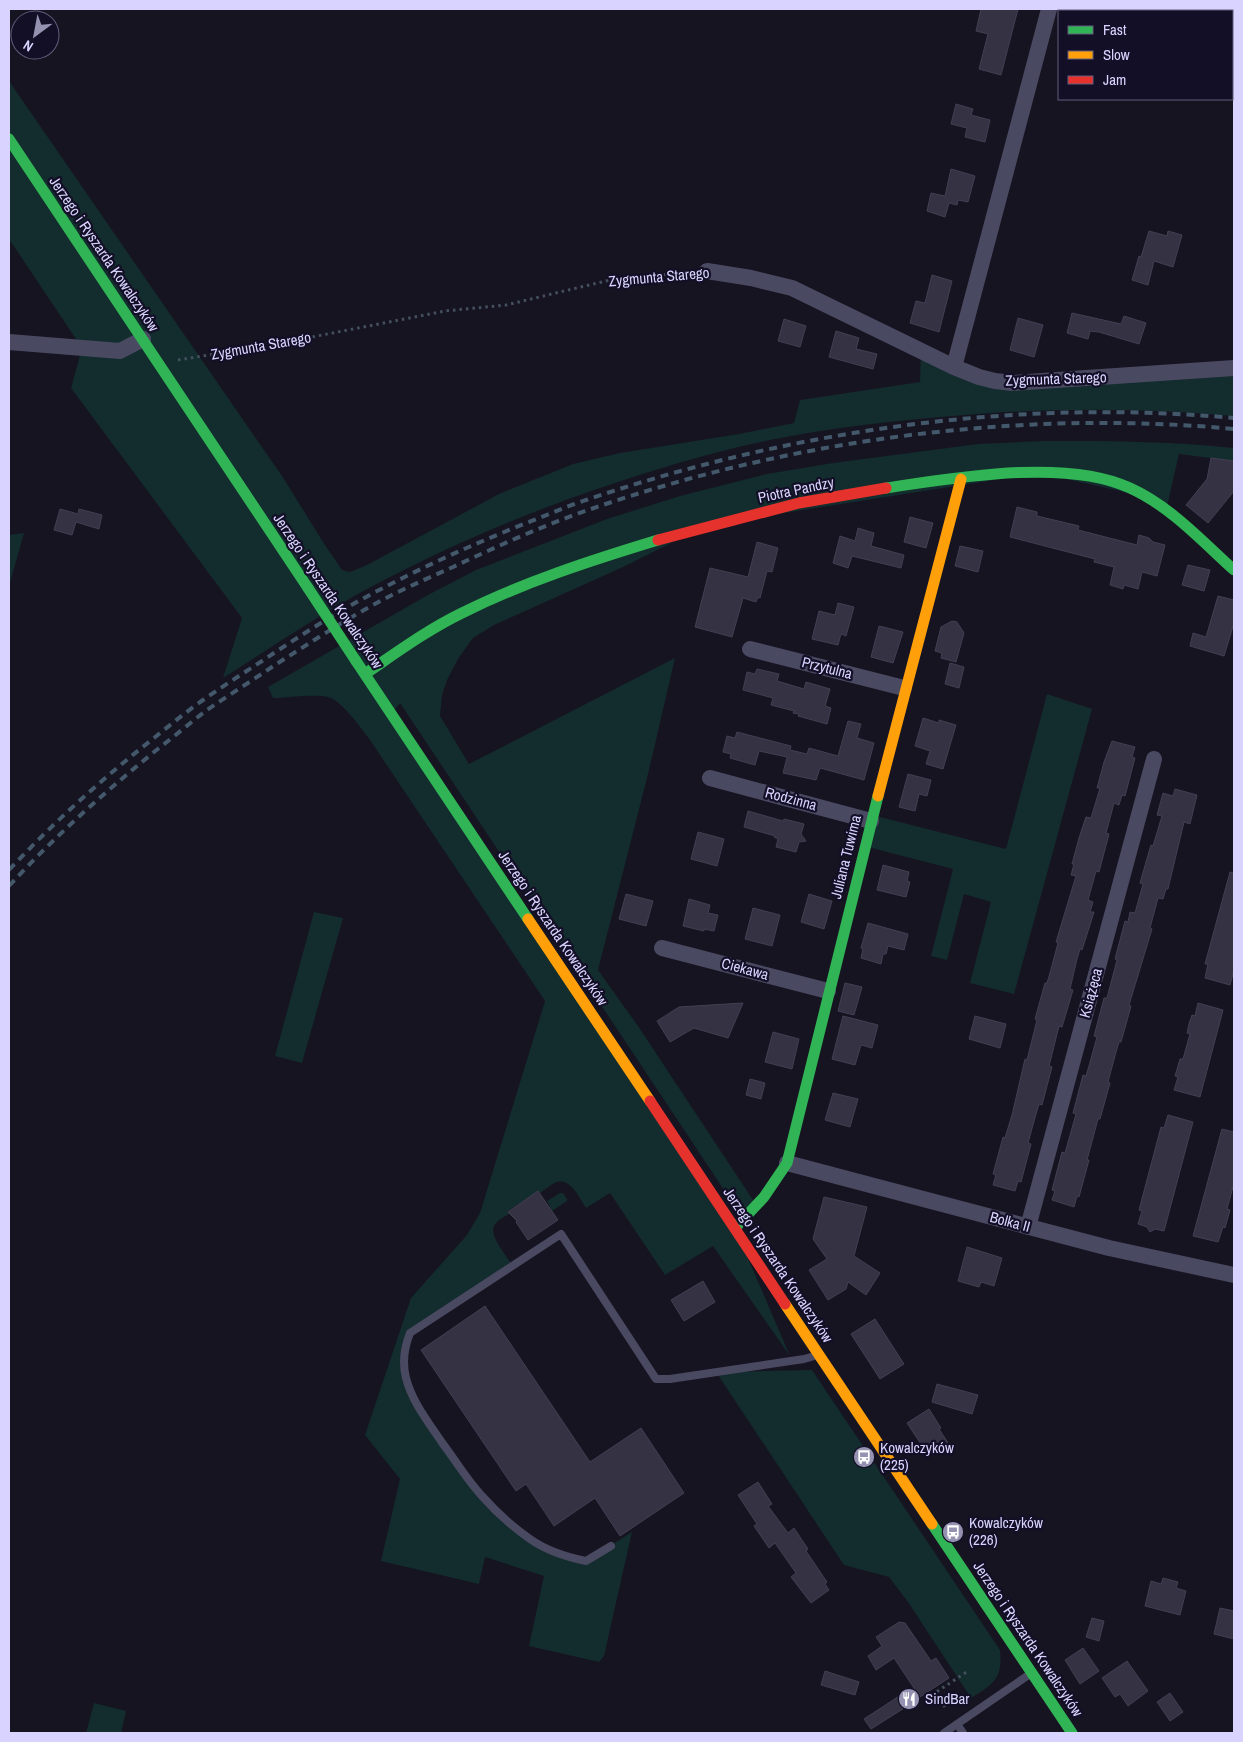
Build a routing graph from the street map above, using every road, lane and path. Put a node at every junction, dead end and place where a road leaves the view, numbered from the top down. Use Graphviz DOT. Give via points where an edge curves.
graph roads {
  1 [pos="1049,9"];
  2 [pos="9,139"];
  3 [pos="707,271"];
  4 [pos="143,340"];
  5 [pos="9,342"];
  6 [pos="158,363"];
  7 [pos="954,367"];
  8 [pos="1234,368"];
  9 [pos="961,479"];
  10 [pos="1234,570"];
  11 [pos="750,649"];
  12 [pos="365,674"];
  13 [pos="904,688"];
  14 [pos="1154,759"];
  15 [pos="710,778"];
  16 [pos="871,820"];
  17 [pos="662,948"];
  18 [pos="828,991"];
  19 [pos="787,1163"];
  20 [pos="1028,1227"];
  21 [pos="736,1228"];
  22 [pos="1234,1275"];
  23 [pos="820,1354"];
  24 [pos="610,1546"];
  25 [pos="968,1671"];
  26 [pos="1032,1673"];
  27 [pos="944,1707"];
  28 [pos="957,1724"];
  29 [pos="944,1733"];
  30 [pos="963,1733"];
  31 [pos="1072,1733"];
  1 -- 7 [label="street"];
  2 -- 4 [label="main road, Jerzego i Ryszarda Kowalczyków"];
  3 -- 6 [label="path, Zygmunta Starego" via="610,280 506,305 445,311"];
  3 -- 7 [label="street, Zygmunta Starego" via="792,288"];
  4 -- 5 [label="street" via="120,351"];
  4 -- 6 [label="main road, Jerzego i Ryszarda Kowalczyków"];
  6 -- 12 [label="main road, Jerzego i Ryszarda Kowalczyków, bridge"];
  7 -- 8 [label="street, Zygmunta Starego" via="979,377 1013,383"];
  9 -- 10 [label="main road, Piotra Pandzy" via="1039,473 1114,480 1166,511"];
  9 -- 12 [label="main road, Piotra Pandzy" via="864,491 797,504 643,544 521,587 462,613"];
  9 -- 13 [label="main road, Juliana Tuwima"];
  11 -- 13 [label="street, Przytulna"];
  12 -- 21 [label="main road, Jerzego i Ryszarda Kowalczyków"];
  13 -- 16 [label="main road, Juliana Tuwima"];
  14 -- 20 [label="street, Książęca"];
  15 -- 16 [label="street, Rodzinna"];
  16 -- 18 [label="main road, Juliana Tuwima"];
  17 -- 18 [label="street, Ciekawa"];
  18 -- 19 [label="main road, Juliana Tuwima"];
  19 -- 20 [label="street, Bolka II"];
  19 -- 21 [label="main road, Juliana Tuwima" via="768,1194"];
  20 -- 22 [label="street, Bolka II"];
  21 -- 23 [label="main road, Jerzego i Ryszarda Kowalczyków"];
  23 -- 24 [label="lane" via="804,1359 656,1379 561,1234 410,1333 403,1358 414,1398 481,1495 532,1540 564,1557 586,1562"];
  23 -- 26 [label="main road, Jerzego i Ryszarda Kowalczyków"];
  25 -- 27 [label="path" via="935,1693"];
  26 -- 28 [label="lane"];
  26 -- 31 [label="main road, Jerzego i Ryszarda Kowalczyków"];
  28 -- 29 [label="lane"];
  28 -- 30 [label="lane"];
}
